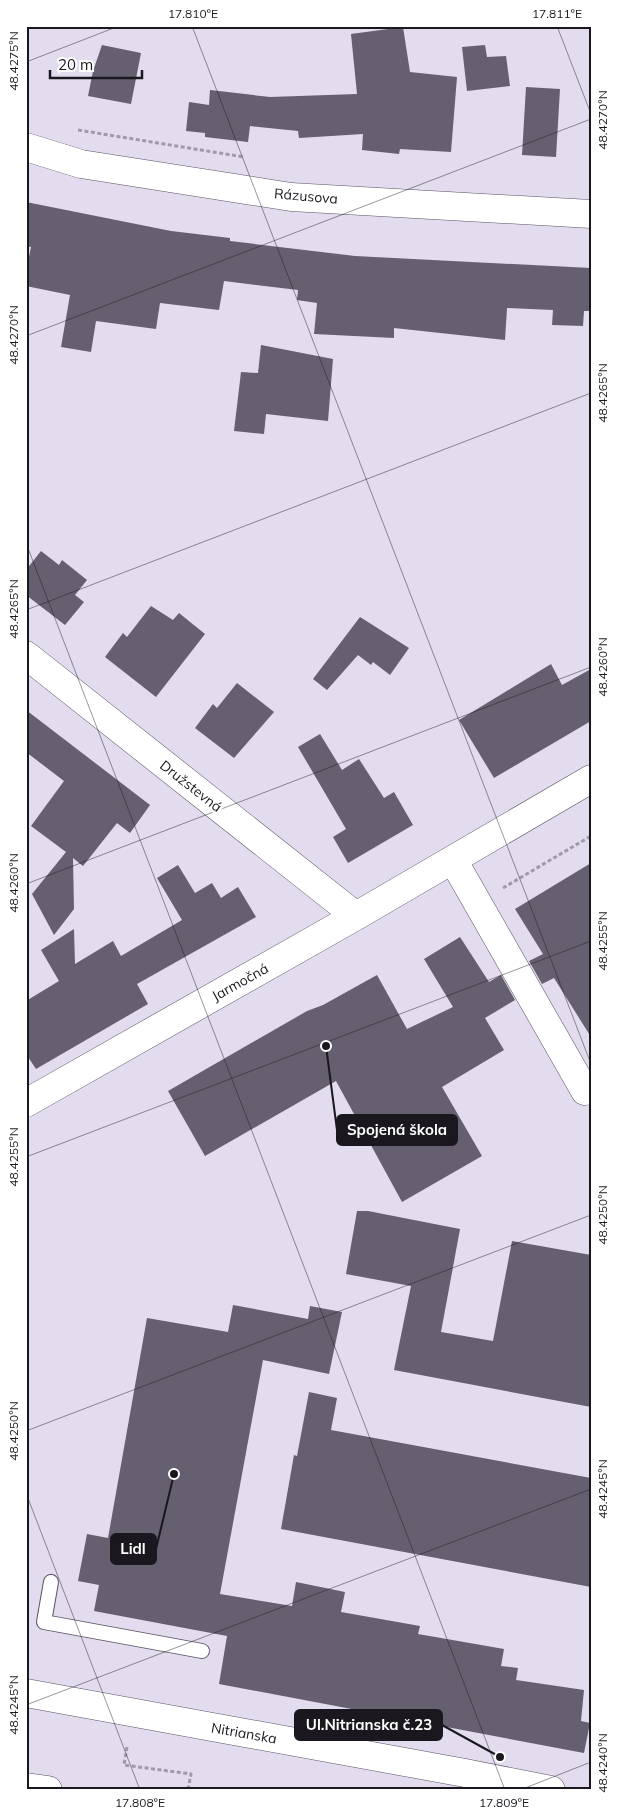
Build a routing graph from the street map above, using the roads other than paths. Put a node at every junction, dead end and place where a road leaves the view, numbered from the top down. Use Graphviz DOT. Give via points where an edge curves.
graph roads {
  1 [pos="26,147"];
  2 [pos="591,214"];
  3 [pos="26,655"];
  4 [pos="591,779"];
  5 [pos="453,860"];
  6 [pos="356,916"];
  7 [pos="585,1092"];
  8 [pos="26,1103"];
  9 [pos="51,1582"];
  10 [pos="202,1651"];
  11 [pos="26,1693"];
  12 [pos="26,1787"];
  13 [pos="48,1790"];
  14 [pos="551,1790"];
  1 -- 2 [label="street, Rázusova" via="81,164 291,197"];
  3 -- 6 [label="street, Družstevná"];
  4 -- 5 [label="street, Jarmočná"];
  5 -- 6 [label="street, Jarmočná"];
  5 -- 7 [label="street"];
  6 -- 8 [label="street, Jarmočná"];
  9 -- 10 [label="lane" via="44,1622"];
  11 -- 14 [label="street, Nitrianska"];
  12 -- 13 [label="street"];
}
